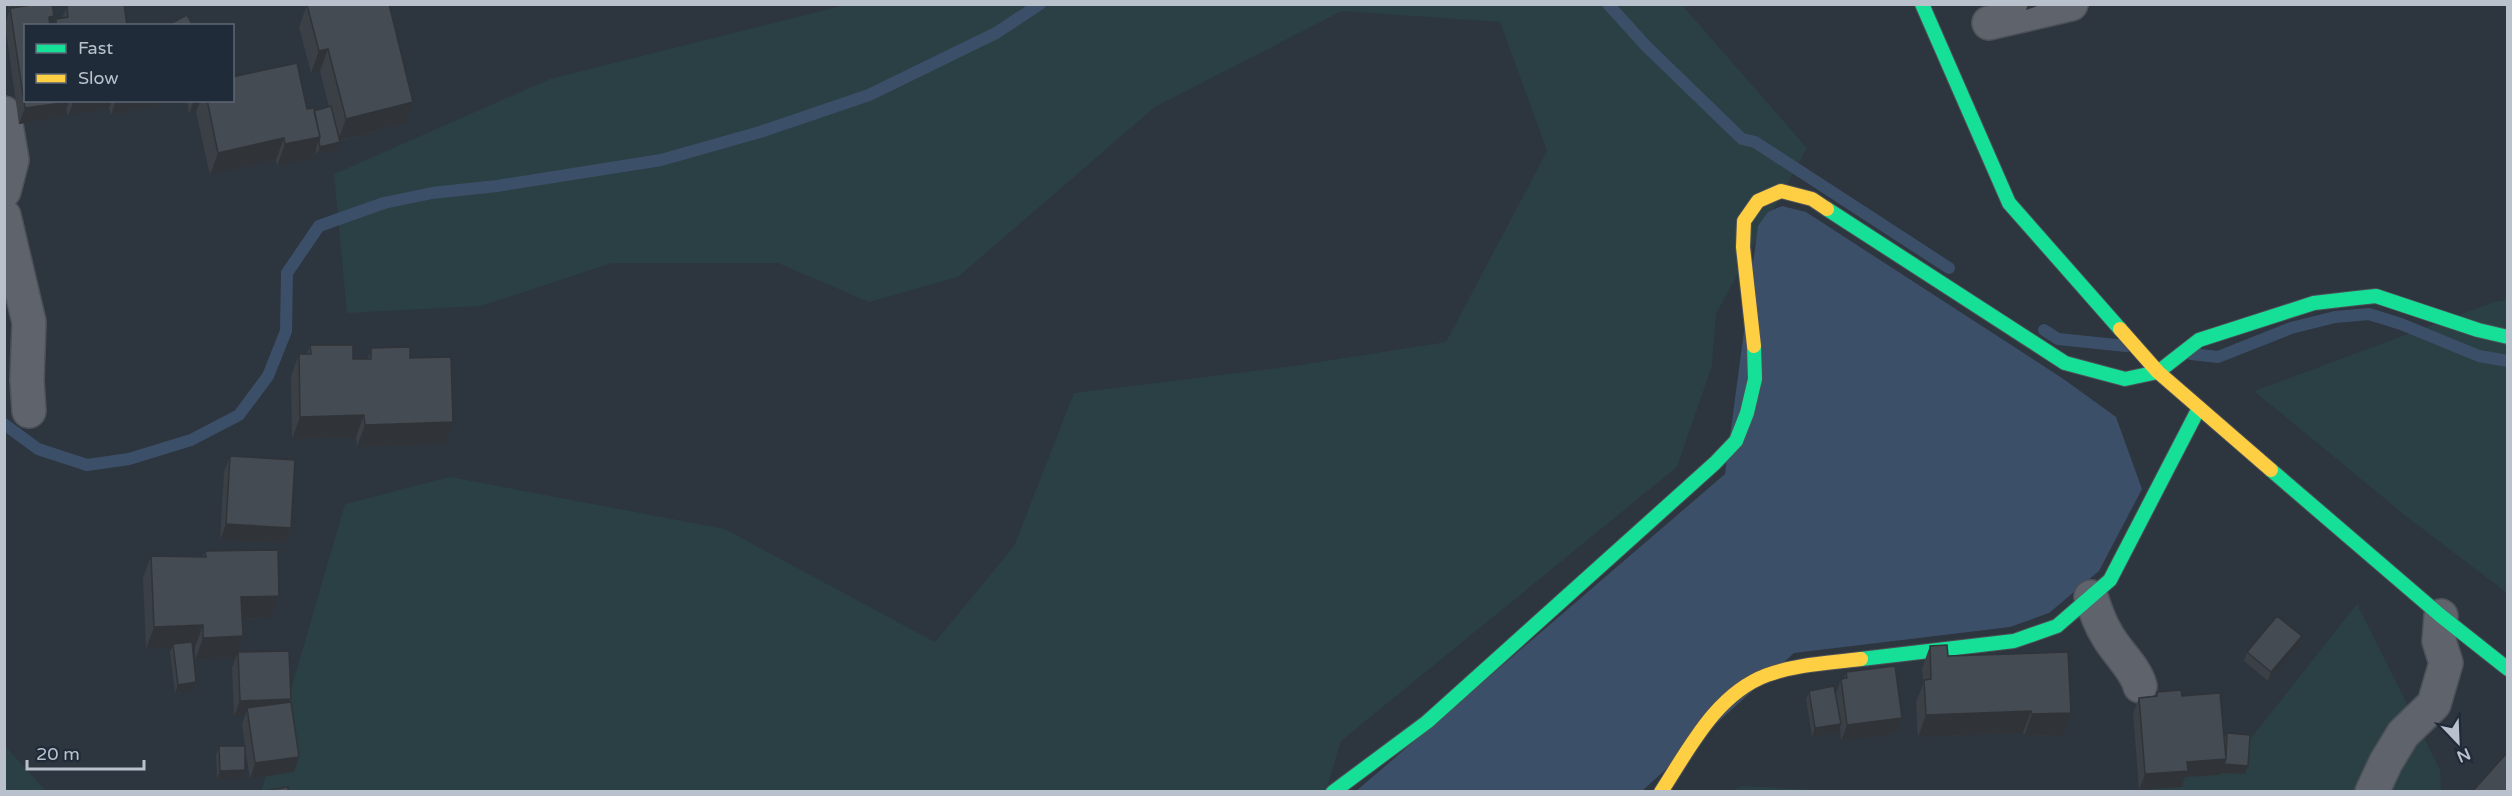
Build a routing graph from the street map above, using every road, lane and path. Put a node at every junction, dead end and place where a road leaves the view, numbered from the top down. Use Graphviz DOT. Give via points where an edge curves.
graph roads {
  1 [pos="1922,4"];
  2 [pos="2071,4"];
  3 [pos="1989,23"];
  4 [pos="4,113"];
  5 [pos="4,191"];
  6 [pos="4,216"];
  7 [pos="2508,338"];
  8 [pos="2158,372"];
  9 [pos="2199,408"];
  10 [pos="29,411"];
  11 [pos="2091,597"];
  12 [pos="2441,616"];
  13 [pos="2508,669"];
  14 [pos="2140,686"];
  15 [pos="1333,792"];
  16 [pos="1661,792"];
  17 [pos="2372,792"];
  1 -- 8 [label="street" via="2010,203"];
  2 -- 3 [label="street"];
  4 -- 5 [label="street" via="12,160"];
  6 -- 10 [label="street" via="29,322"];
  7 -- 8 [label="street" via="2376,296 2314,303 2199,340"];
  8 -- 9 [label="street"];
  8 -- 15 [label="street" via="2125,379 2065,363 1812,199 1781,191 1758,201 1744,221 1743,247 1755,379 1736,441 1427,722"];
  9 -- 11 [label="street" via="2110,580"];
  9 -- 12 [label="street"];
  11 -- 14 [label="street" via="2105,633 2137,675"];
  11 -- 16 [label="street" via="2057,626 2014,641 1797,667 1749,683 1725,703"];
  12 -- 13 [label="street"];
  12 -- 17 [label="street" via="2439,641 2446,663 2434,704 2403,734"];
}
